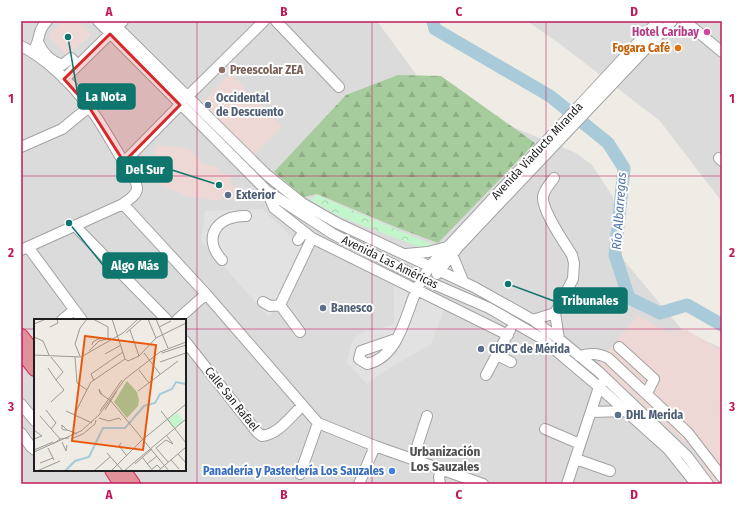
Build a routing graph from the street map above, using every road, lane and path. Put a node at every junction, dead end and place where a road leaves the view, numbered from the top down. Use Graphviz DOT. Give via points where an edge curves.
graph roads {
  1 [pos="47,21"];
  2 [pos="98,21"];
  3 [pos="264,21"];
  4 [pos="276,21"];
  5 [pos="658,21"];
  6 [pos="672,21"];
  7 [pos="685,21"];
  8 [pos="115,26"];
  9 [pos="38,42"];
  10 [pos="21,46"];
  11 [pos="33,52"];
  12 [pos="722,52"];
  13 [pos="627,63"];
  14 [pos="77,65"];
  15 [pos="64,79"];
  16 [pos="339,87"];
  17 [pos="187,97"];
  18 [pos="180,105"];
  19 [pos="89,107"];
  20 [pos="21,147"];
  21 [pos="124,162"];
  22 [pos="554,178"];
  23 [pos="267,191"];
  24 [pos="123,204"];
  25 [pos="246,216"];
  26 [pos="75,226"];
  27 [pos="330,232"];
  28 [pos="312,238"];
  29 [pos="323,244"];
  30 [pos="452,247"];
  31 [pos="24,249"];
  32 [pos="406,254"];
  33 [pos="222,260"];
  34 [pos="430,266"];
  35 [pos="440,270"];
  36 [pos="427,281"];
  37 [pos="463,281"];
  38 [pos="416,291"];
  39 [pos="206,294"];
  40 [pos="468,300"];
  41 [pos="263,302"];
  42 [pos="280,305"];
  43 [pos="74,310"];
  44 [pos="463,312"];
  45 [pos="555,313"];
  46 [pos="63,319"];
  47 [pos="81,319"];
  48 [pos="166,319"];
  49 [pos="178,319"];
  50 [pos="533,320"];
  51 [pos="515,324"];
  52 [pos="300,332"];
  53 [pos="508,335"];
  54 [pos="21,336"];
  55 [pos="396,339"];
  56 [pos="559,339"];
  57 [pos="186,342"];
  58 [pos="619,347"];
  59 [pos="21,351"];
  60 [pos="34,353"];
  61 [pos="497,355"];
  62 [pos="579,356"];
  63 [pos="511,362"];
  64 [pos="34,368"];
  65 [pos="486,375"];
  66 [pos="602,383"];
  67 [pos="647,394"];
  68 [pos="21,404"];
  69 [pos="302,406"];
  70 [pos="626,411"];
  71 [pos="591,412"];
  72 [pos="427,416"];
  73 [pos="34,419"];
  74 [pos="318,423"];
  75 [pos="545,429"];
  76 [pos="21,433"];
  77 [pos="580,444"];
  78 [pos="375,446"];
  79 [pos="34,449"];
  80 [pos="413,459"];
  81 [pos="576,459"];
  82 [pos="442,469"];
  83 [pos="113,471"];
  84 [pos="124,471"];
  85 [pos="610,471"];
  86 [pos="300,474"];
  87 [pos="722,477"];
  88 [pos="692,482"];
  89 [pos="121,484"];
  90 [pos="133,484"];
  91 [pos="359,484"];
  92 [pos="440,484"];
  93 [pos="482,484"];
  94 [pos="567,484"];
  95 [pos="708,484"];
  1 -- 9 [label="street" via="40,29"];
  2 -- 8 [label="street, Avenida Las Américas"];
  3 -- 17 [label="street"];
  4 -- 16 [label="street"];
  5 -- 13 [label="street"];
  6 -- 13 [label="street"];
  7 -- 12 [label="street"];
  8 -- 14 [label="street"];
  8 -- 17 [label="street, Avenida Las Américas"];
  8 -- 18 [label="street, Avenida Las Américas"];
  9 -- 11 [label="street"];
  9 -- 14 [label="street" via="42,51 52,61 62,65 71,58"];
  10 -- 11 [label="street"];
  11 -- 15 [label="street"];
  13 -- 30 [label="street, Avenida Viaducto Miranda"];
  14 -- 15 [label="street"];
  15 -- 19 [label="street"];
  17 -- 32 [label="street, Avenida Las Américas" via="267,176 302,202 337,223"];
  18 -- 21 [label="street"];
  18 -- 23 [label="street, Avenida Las Américas"];
  19 -- 20 [label="street" via="62,129"];
  19 -- 21 [label="street"];
  21 -- 24 [label="street" via="137,184 137,189 134,196"];
  22 -- 45 [label="street" via="545,190 543,198 546,209 572,255 574,271"];
  23 -- 27 [label="street, Avenida Las Américas"];
  23 -- 28 [label="street" via="274,208 301,236"];
  24 -- 26 [label="street"];
  24 -- 39 [label="street"];
  25 -- 33 [label="street" via="226,218 219,223 213,242 214,249"];
  26 -- 31 [label="street"];
  26 -- 48 [label="street"];
  27 -- 29 [label="street"];
  27 -- 36 [label="street, Avenida Las Américas"];
  28 -- 29 [label="street"];
  28 -- 42 [label="street"];
  29 -- 38 [label="street"];
  30 -- 32 [label="street"];
  30 -- 34 [label="street"];
  30 -- 35 [label="street"];
  30 -- 37 [label="street"];
  31 -- 43 [label="street"];
  32 -- 34 [label="street, Avenida Las Américas"];
  34 -- 35 [label="street, Avenida Las Américas"];
  34 -- 36 [label="street"];
  35 -- 36 [label="street"];
  35 -- 37 [label="street, Avenida Las Américas"];
  36 -- 38 [label="street"];
  36 -- 40 [label="street, Avenida Las Américas"];
  37 -- 50 [label="street, Avenida Las Américas"];
  38 -- 44 [label="street"];
  38 -- 55 [label="street"];
  39 -- 49 [label="street"];
  39 -- 69 [label="street"];
  40 -- 44 [label="street"];
  40 -- 51 [label="street, Avenida Las Américas" via="489,308"];
  41 -- 42 [label="street" via="270,306"];
  42 -- 52 [label="street"];
  43 -- 46 [label="street"];
  43 -- 47 [label="street"];
  44 -- 53 [label="street"];
  45 -- 50 [label="street"];
  45 -- 56 [label="street"];
  50 -- 56 [label="street, Avenida Las Américas"];
  51 -- 53 [label="street"];
  51 -- 66 [label="street, Avenida Las Américas" via="541,338"];
  53 -- 61 [label="street"];
  54 -- 60 [label="highway"];
  56 -- 62 [label="street, Avenida Las Américas"];
  57 -- 69 [label="street, Calle San Rafael" via="262,436 277,431"];
  58 -- 67 [label="street" via="654,379"];
  59 -- 64 [label="highway"];
  61 -- 63 [label="street"];
  61 -- 65 [label="street"];
  62 -- 66 [label="street, Avenida Las Américas"];
  62 -- 67 [label="street" via="591,353 608,358"];
  66 -- 70 [label="street, Avenida Las Américas"];
  66 -- 71 [label="street"];
  66 -- 95 [label="street, Avenida Las Américas" via="687,456"];
  67 -- 87 [label="street" via="688,433"];
  68 -- 73 [label="street"];
  69 -- 74 [label="street"];
  70 -- 71 [label="street"];
  70 -- 88 [label="street, Avenida Las Américas" via="668,449"];
  71 -- 77 [label="street"];
  72 -- 80 [label="street"];
  74 -- 78 [label="street"];
  74 -- 86 [label="street"];
  75 -- 77 [label="street"];
  76 -- 79 [label="street"];
  77 -- 81 [label="street"];
  78 -- 80 [label="street"];
  78 -- 91 [label="street"];
  80 -- 82 [label="street"];
  81 -- 85 [label="street"];
  81 -- 94 [label="street"];
  82 -- 92 [label="street"];
  82 -- 93 [label="street"];
  83 -- 89 [label="highway"];
  84 -- 90 [label="highway"];
}
